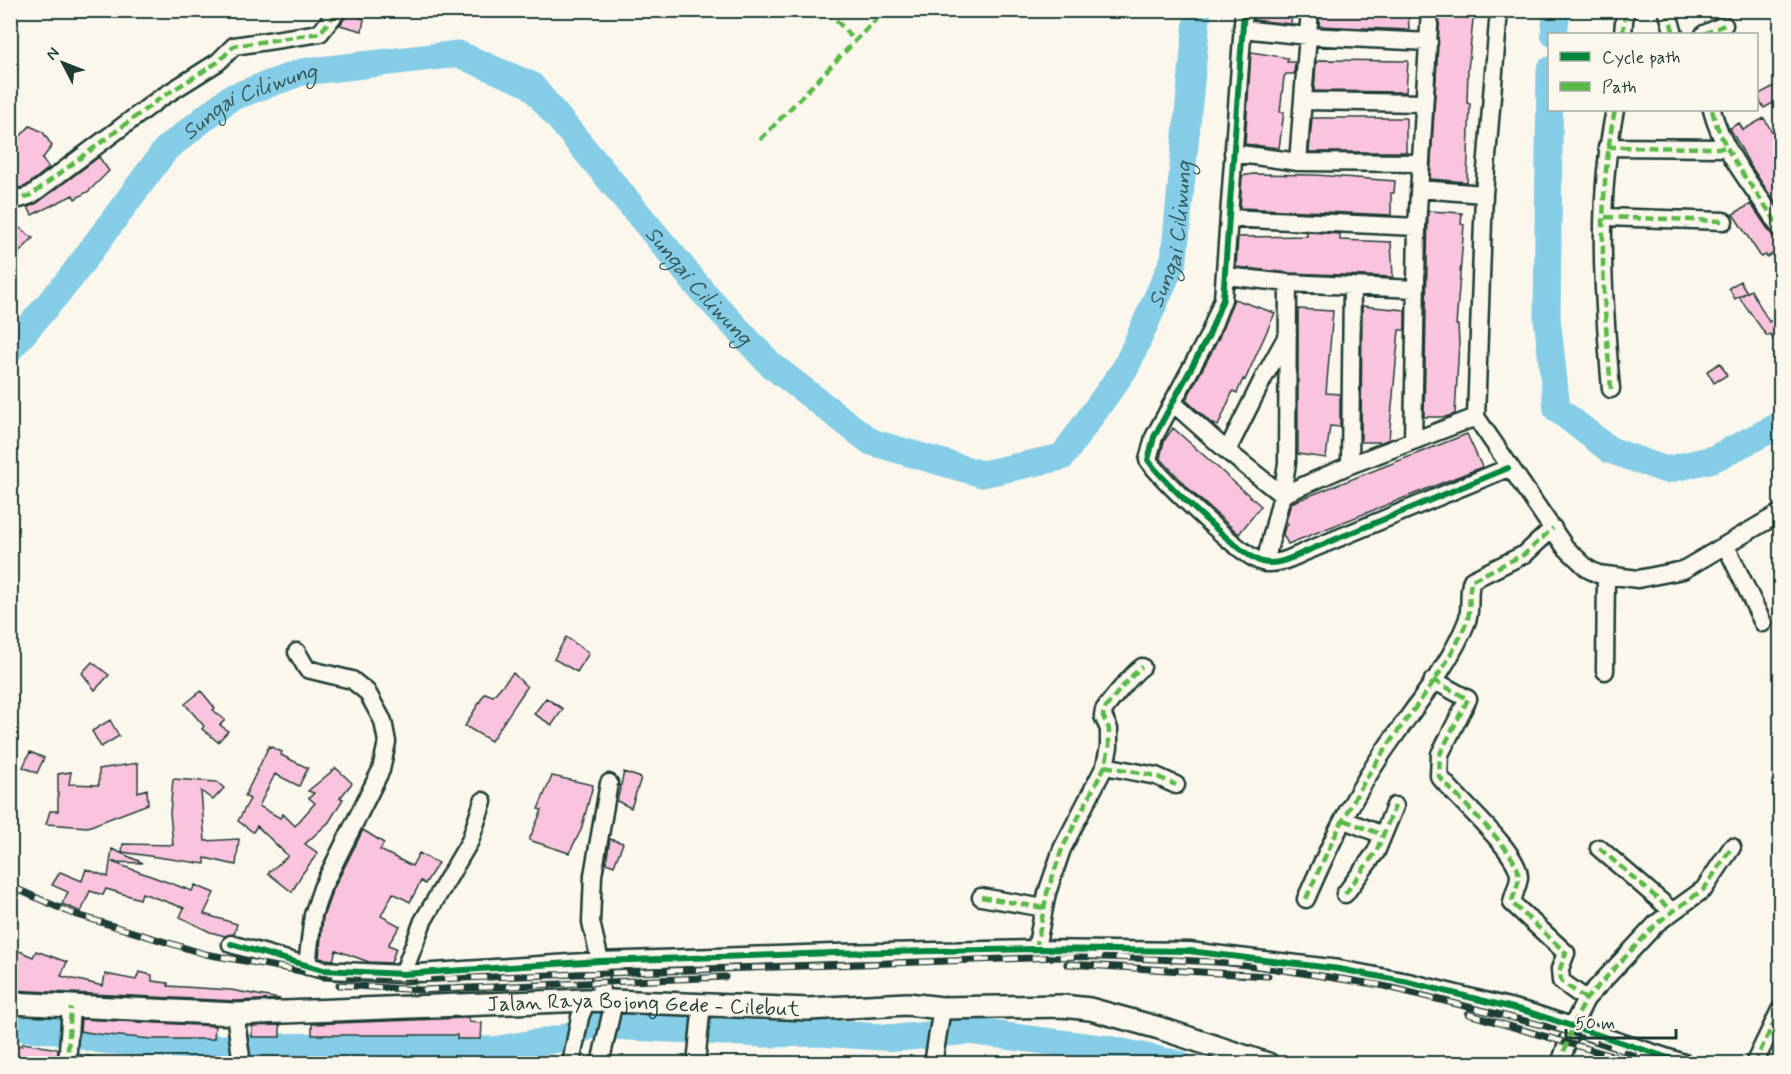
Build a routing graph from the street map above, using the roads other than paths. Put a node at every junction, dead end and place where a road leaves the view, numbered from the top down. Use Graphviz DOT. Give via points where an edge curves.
graph roads {
  1 [pos="338,10"];
  2 [pos="1244,10"];
  3 [pos="1310,10"];
  4 [pos="1430,10"];
  5 [pos="1499,10"];
  6 [pos="1625,10"];
  7 [pos="1667,10"];
  8 [pos="1724,26"];
  9 [pos="1242,29"];
  10 [pos="1623,33"];
  11 [pos="1674,33"];
  12 [pos="1706,33"];
  13 [pos="1308,36"];
  14 [pos="1429,42"];
  15 [pos="1304,101"];
  16 [pos="1424,103"];
  17 [pos="1615,111"];
  18 [pos="1712,111"];
  19 [pos="1607,147"];
  20 [pos="1725,148"];
  21 [pos="1233,153"];
  22 [pos="1298,162"];
  23 [pos="1421,163"];
  24 [pos="1419,189"];
  25 [pos="1484,194"];
  26 [pos="10,196"];
  27 [pos="1605,217"];
  28 [pos="1229,218"];
  29 [pos="1724,221"];
  30 [pos="1417,227"];
  31 [pos="1780,228"];
  32 [pos="1226,276"];
  33 [pos="1288,283"];
  34 [pos="1352,286"];
  35 [pos="1415,289"];
  36 [pos="1288,334"];
  37 [pos="1611,389"];
  38 [pos="1173,403"];
  39 [pos="1476,417"];
  40 [pos="1413,441"];
  41 [pos="1227,451"];
  42 [pos="1350,465"];
  43 [pos="1508,468"];
  44 [pos="1282,495"];
  45 [pos="1780,513"];
  46 [pos="1553,528"];
  47 [pos="1726,546"];
  48 [pos="1265,563"];
  49 [pos="1606,575"];
  50 [pos="1763,623"];
  51 [pos="297,652"];
  52 [pos="1142,667"];
  53 [pos="1605,671"];
  54 [pos="1433,680"];
  55 [pos="1105,766"];
  56 [pos="609,783"];
  57 [pos="1176,785"];
  58 [pos="483,801"];
  59 [pos="1395,806"];
  60 [pos="1344,820"];
  61 [pos="1383,835"];
  62 [pos="1732,847"];
  63 [pos="1599,848"];
  64 [pos="1345,894"];
  65 [pos="981,897"];
  66 [pos="1306,899"];
  67 [pos="1044,908"];
  68 [pos="1672,911"];
  69 [pos="231,944"];
  70 [pos="1036,949"];
  71 [pos="600,961"];
  72 [pos="307,966"];
  73 [pos="403,974"];
  74 [pos="1586,999"];
  75 [pos="10,1003"];
  76 [pos="598,1008"];
  77 [pos="1780,1010"];
  78 [pos="941,1012"];
  79 [pos="701,1014"];
  80 [pos="70,1015"];
  81 [pos="236,1018"];
  82 [pos="1573,1025"];
  83 [pos="572,1058"];
  84 [pos="696,1059"];
  85 [pos="601,1060"];
  86 [pos="242,1063"];
  87 [pos="67,1064"];
  88 [pos="933,1064"];
  89 [pos="1268,1064"];
  90 [pos="1560,1064"];
  91 [pos="1687,1064"];
  92 [pos="1754,1064"];
  1 -- 26 [label="street" via="320,33 234,46 218,62 159,99 31,195 20,199"];
  2 -- 9 [label="street"];
  3 -- 13 [label="street"];
  4 -- 14 [label="street"];
  5 -- 25 [label="street"];
  6 -- 10 [label="street"];
  7 -- 11 [label="street"];
  8 -- 12 [label="street"];
  9 -- 13 [label="street"];
  9 -- 21 [label="street"];
  13 -- 14 [label="street"];
  13 -- 15 [label="street"];
  14 -- 16 [label="street"];
  15 -- 16 [label="street"];
  15 -- 22 [label="street"];
  16 -- 23 [label="street"];
  17 -- 19 [label="street"];
  18 -- 20 [label="street"];
  19 -- 20 [label="street"];
  19 -- 27 [label="street"];
  20 -- 31 [label="street"];
  21 -- 22 [label="street"];
  21 -- 28 [label="street"];
  22 -- 23 [label="street"];
  23 -- 24 [label="street"];
  24 -- 25 [label="street"];
  24 -- 30 [label="street"];
  25 -- 39 [label="street"];
  27 -- 29 [label="street"];
  27 -- 37 [label="street" via="1603,296"];
  28 -- 30 [label="street"];
  28 -- 32 [label="street"];
  30 -- 35 [label="street"];
  32 -- 33 [label="street"];
  32 -- 38 [label="street" via="1223,299 1209,335"];
  33 -- 34 [label="street"];
  33 -- 36 [label="street"];
  34 -- 35 [label="street"];
  34 -- 42 [label="street"];
  35 -- 40 [label="street"];
  36 -- 41 [label="street"];
  36 -- 44 [label="street" via="1287,462"];
  38 -- 41 [label="street"];
  38 -- 48 [label="street" via="1151,443 1148,460 1241,549"];
  39 -- 40 [label="street"];
  39 -- 43 [label="street"];
  40 -- 42 [label="street"];
  41 -- 44 [label="street"];
  42 -- 44 [label="street"];
  43 -- 46 [label="street"];
  43 -- 48 [label="street" via="1290,558"];
  44 -- 48 [label="street"];
  45 -- 47 [label="street"];
  46 -- 49 [label="street" via="1580,563"];
  46 -- 54 [label="street" via="1525,554 1472,580 1467,620"];
  47 -- 49 [label="street" via="1683,570 1638,579"];
  47 -- 50 [label="street"];
  49 -- 53 [label="street"];
  51 -- 72 [label="street" via="307,669 352,680 367,692 383,721 387,742 381,770 316,906"];
  52 -- 55 [label="street" via="1104,710 1109,738"];
  54 -- 60 [label="street" via="1378,760"];
  54 -- 74 [label="street" via="1468,699 1440,754 1439,776 1494,835 1516,866 1519,875 1512,903 1566,953 1560,969 1561,981"];
  55 -- 57 [label="street" via="1156,776"];
  55 -- 67 [label="street" via="1062,849"];
  56 -- 71 [label="street" via="593,875 591,922"];
  58 -- 73 [label="street" via="470,841 423,921"];
  59 -- 61 [label="street"];
  60 -- 61 [label="street"];
  60 -- 66 [label="street"];
  61 -- 64 [label="street" via="1376,852"];
  62 -- 68 [label="street" via="1704,889"];
  63 -- 68 [label="street"];
  65 -- 67 [label="street"];
  67 -- 70 [label="street"];
  68 -- 74 [label="street" via="1626,953"];
  69 -- 72 [label="street"];
  70 -- 71 [label="street"];
  70 -- 82 [label="street" via="1189,951 1339,969 1473,997"];
  71 -- 73 [label="street"];
  71 -- 76 [label="street"];
  72 -- 73 [label="street"];
  74 -- 82 [label="street"];
  75 -- 80 [label="main road, Jalan Raya Bojong Gede - Cilebut"];
  76 -- 79 [label="main road, Jalan Raya Bojong Gede - Cilebut"];
  76 -- 81 [label="main road, Jalan Raya Bojong Gede - Cilebut"];
  76 -- 83 [label="street"];
  76 -- 85 [label="street"];
  77 -- 92 [label="street"];
  78 -- 79 [label="main road, Jalan Raya Bojong Gede - Cilebut" via="907,1004"];
  78 -- 88 [label="street"];
  78 -- 89 [label="main road, Jalan Raya Bojong Gede - Cilebut" via="1014,1005 1090,1010"];
  79 -- 84 [label="street"];
  80 -- 81 [label="main road, Jalan Raya Bojong Gede - Cilebut"];
  80 -- 87 [label="street"];
  81 -- 86 [label="street"];
  82 -- 90 [label="street"];
  82 -- 91 [label="street"];
}
